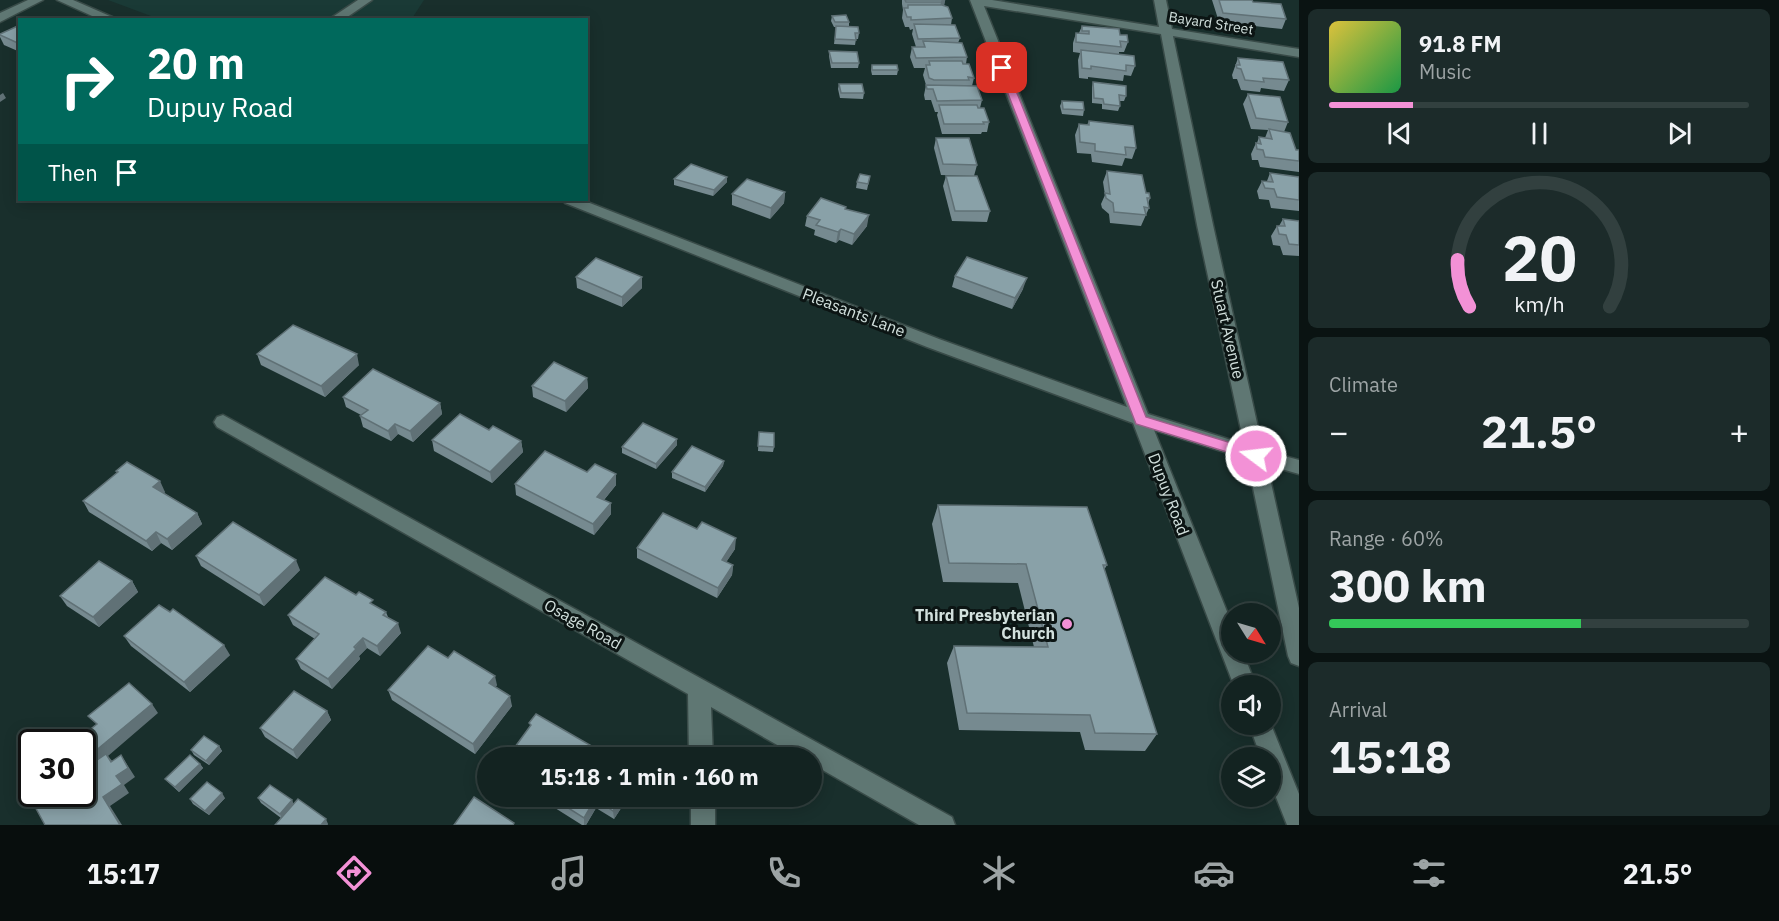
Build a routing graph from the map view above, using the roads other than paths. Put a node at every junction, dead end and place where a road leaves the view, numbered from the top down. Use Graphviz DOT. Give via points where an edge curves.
graph roads {
  1 [pos="37,0"];
  2 [pos="63,0"];
  3 [pos="366,0"];
  4 [pos="1160,0"];
  5 [pos="976,1"];
  6 [pos="0,18"];
  7 [pos="108,18"];
  8 [pos="337,18"];
  9 [pos="1166,31"];
  10 [pos="1299,52"];
  11 [pos="573,201"];
  12 [pos="1141,420"];
  13 [pos="223,422"];
  14 [pos="1256,456"];
  15 [pos="1299,467"];
  16 [pos="1221,624"];
  17 [pos="1299,656"];
  18 [pos="699,690"];
  19 [pos="1264,735"];
  20 [pos="701,747"];
  21 [pos="703,807"];
  22 [pos="704,825"];
  23 [pos="943,825"];
  24 [pos="1299,825"];
  1 -- 6 [label="street"];
  2 -- 7 [label="street"];
  3 -- 8 [label="street"];
  4 -- 9 [label="street, Stuart Avenue"];
  5 -- 9 [label="street, Bayard Street"];
  5 -- 12 [label="street, Dupuy Road"];
  9 -- 10 [label="street, Bayard Street"];
  9 -- 14 [label="street, Stuart Avenue"];
  11 -- 12 [label="street, Pleasants Lane"];
  12 -- 14 [label="street, Pleasants Lane"];
  12 -- 16 [label="street, Dupuy Road"];
  13 -- 18 [label="street, Osage Road"];
  14 -- 15 [label="street, Pleasants Lane"];
  14 -- 17 [label="street, Stuart Avenue"];
  18 -- 20 [label="street"];
  18 -- 23 [label="street, Osage Road"];
  19 -- 24 [label="street"];
  21 -- 22 [label="street"];
}
